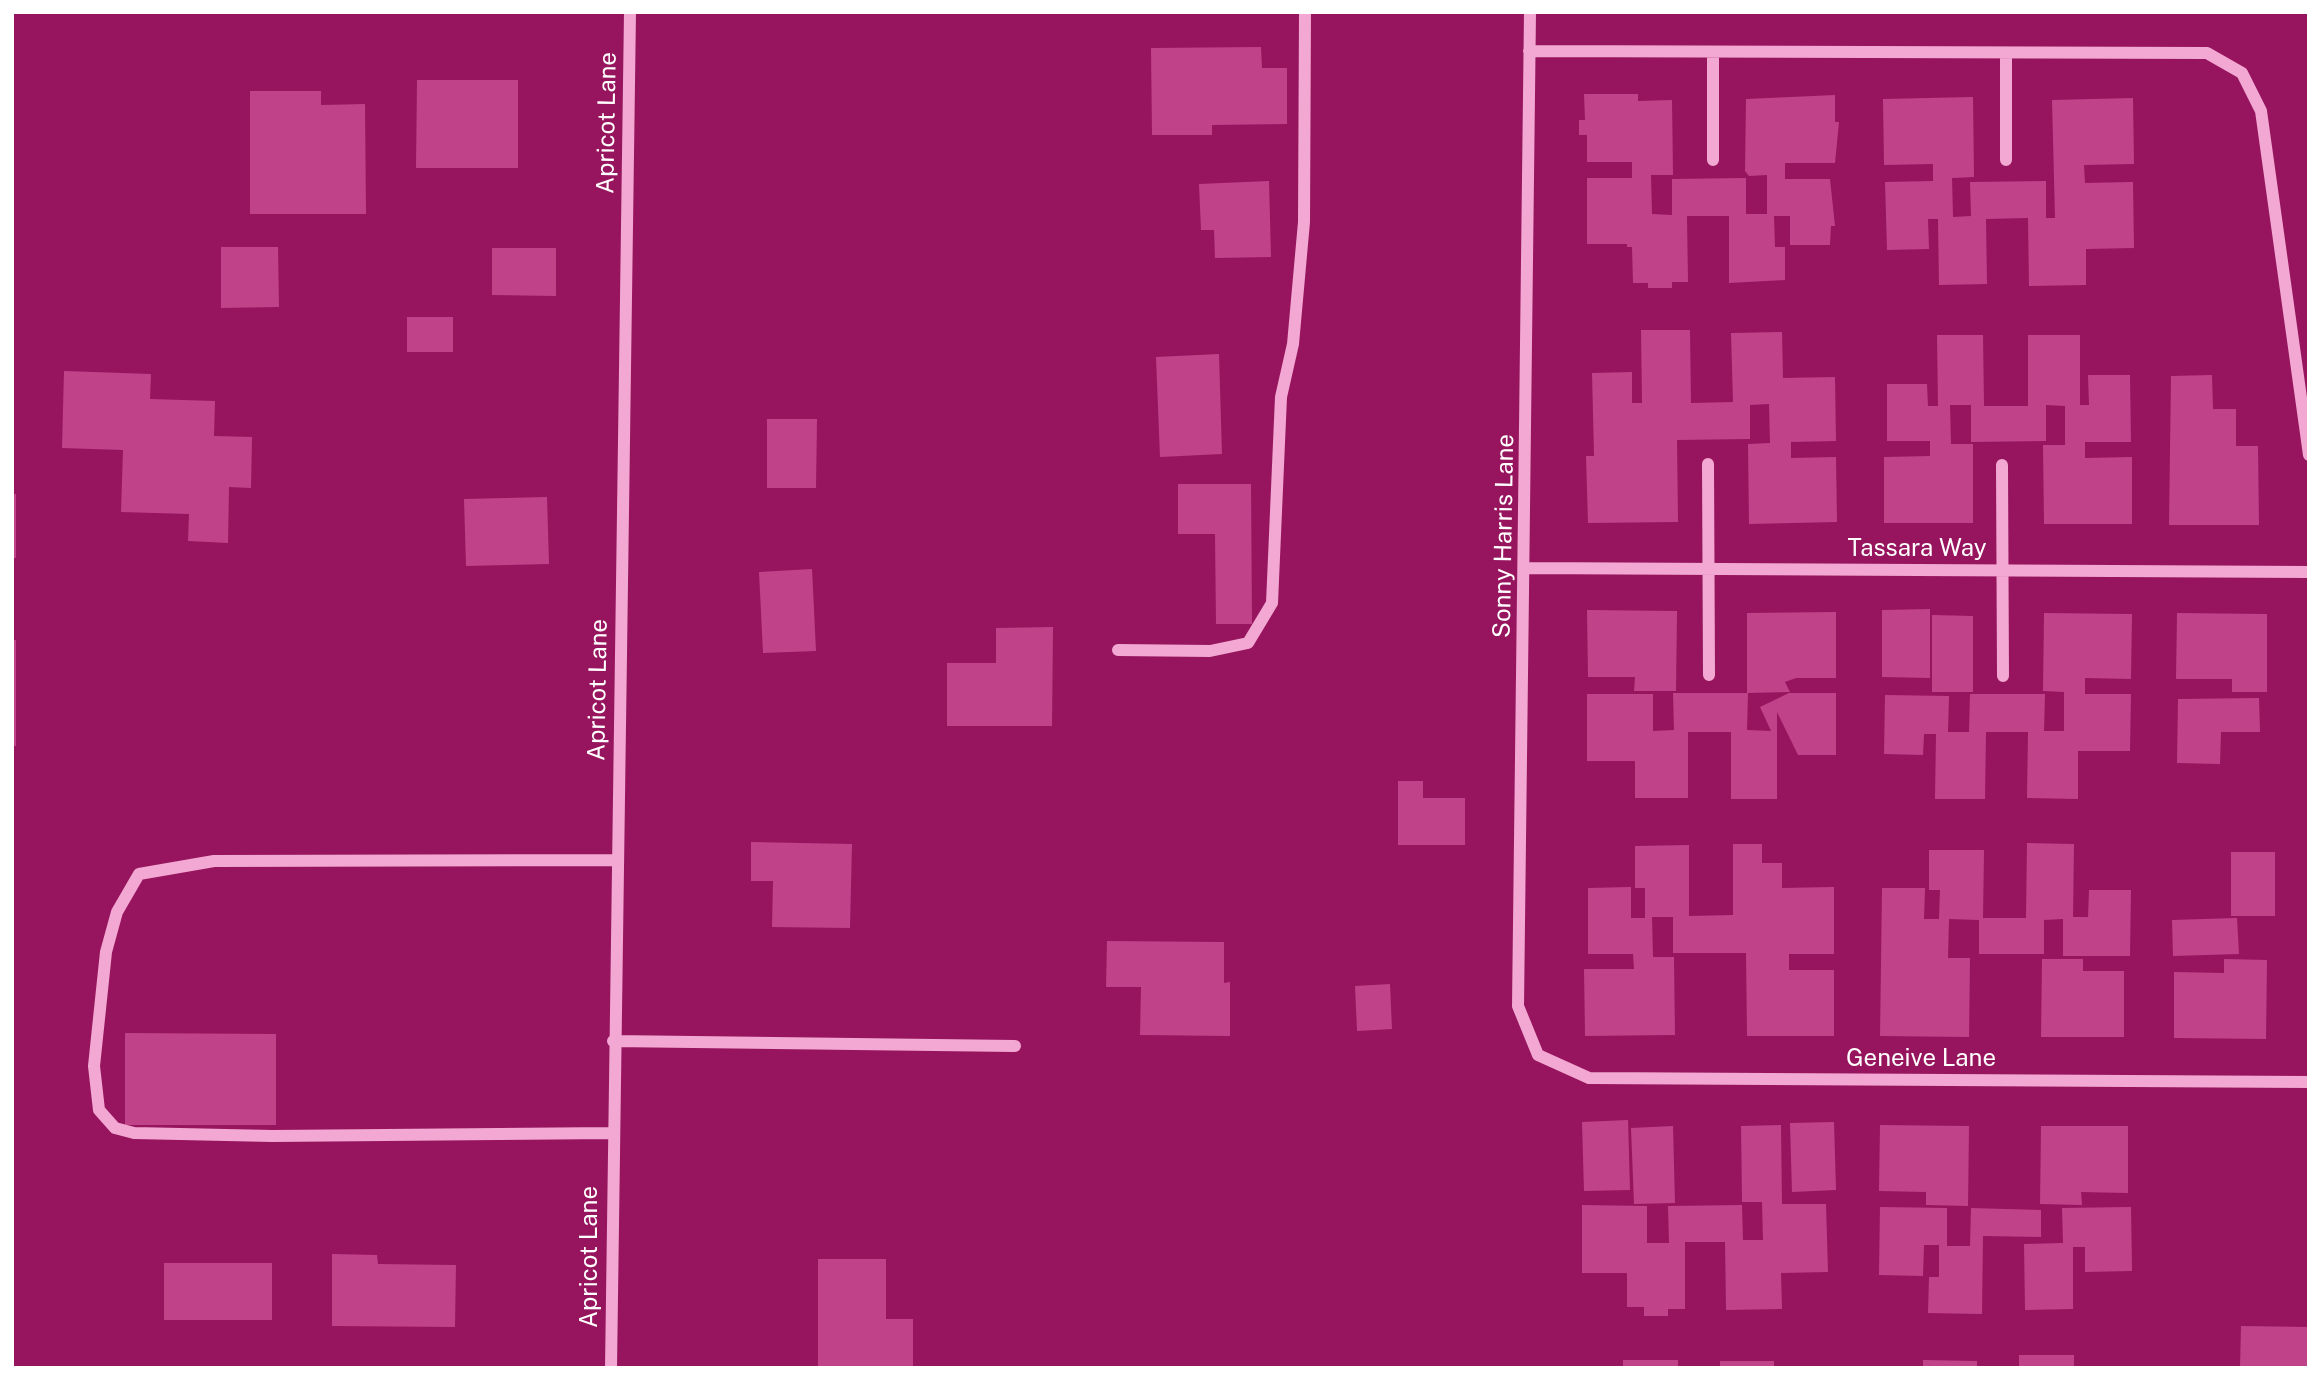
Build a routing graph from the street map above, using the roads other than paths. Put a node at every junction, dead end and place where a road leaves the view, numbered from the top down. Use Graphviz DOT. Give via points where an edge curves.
graph roads {
  1 [pos="630,12"];
  2 [pos="1305,12"];
  3 [pos="1530,12"];
  4 [pos="1530,51"];
  5 [pos="1713,52"];
  6 [pos="2006,53"];
  7 [pos="1713,160"];
  8 [pos="2006,160"];
  9 [pos="2309,454"];
  10 [pos="1708,464"];
  11 [pos="2002,465"];
  12 [pos="1525,569"];
  13 [pos="1708,569"];
  14 [pos="2003,570"];
  15 [pos="2309,572"];
  16 [pos="1118,650"];
  17 [pos="1709,675"];
  18 [pos="2003,676"];
  19 [pos="616,860"];
  20 [pos="613,1041"];
  21 [pos="1015,1046"];
  22 [pos="1538,1055"];
  23 [pos="2309,1082"];
  24 [pos="612,1133"];
  25 [pos="611,1368"];
  1 -- 19 [label="street, Apricot Lane"];
  2 -- 16 [label="street" via="1304,222 1293,344 1281,397 1272,603 1248,643 1210,651"];
  3 -- 4 [label="street, Sonny Harris Lane"];
  4 -- 5 [label="street"];
  4 -- 12 [label="street, Sonny Harris Lane"];
  5 -- 6 [label="street"];
  5 -- 7 [label="street"];
  6 -- 8 [label="street"];
  6 -- 9 [label="street" via="2207,53 2242,73 2261,111"];
  10 -- 13 [label="street"];
  11 -- 14 [label="street"];
  12 -- 13 [label="street, Tassara Way"];
  12 -- 22 [label="street, Sonny Harris Lane" via="1518,1006"];
  13 -- 14 [label="street, Tassara Way"];
  13 -- 17 [label="street"];
  14 -- 15 [label="street, Tassara Way"];
  14 -- 18 [label="street"];
  19 -- 20 [label="street, Apricot Lane"];
  19 -- 24 [label="street" via="214,861 139,874 117,912 106,951 94,1066 99,1110 115,1128 134,1133"];
  20 -- 21 [label="street"];
  20 -- 24 [label="street, Apricot Lane"];
  22 -- 23 [label="street, Geneive Lane" via="1589,1078"];
  24 -- 25 [label="street, Apricot Lane"];
}
